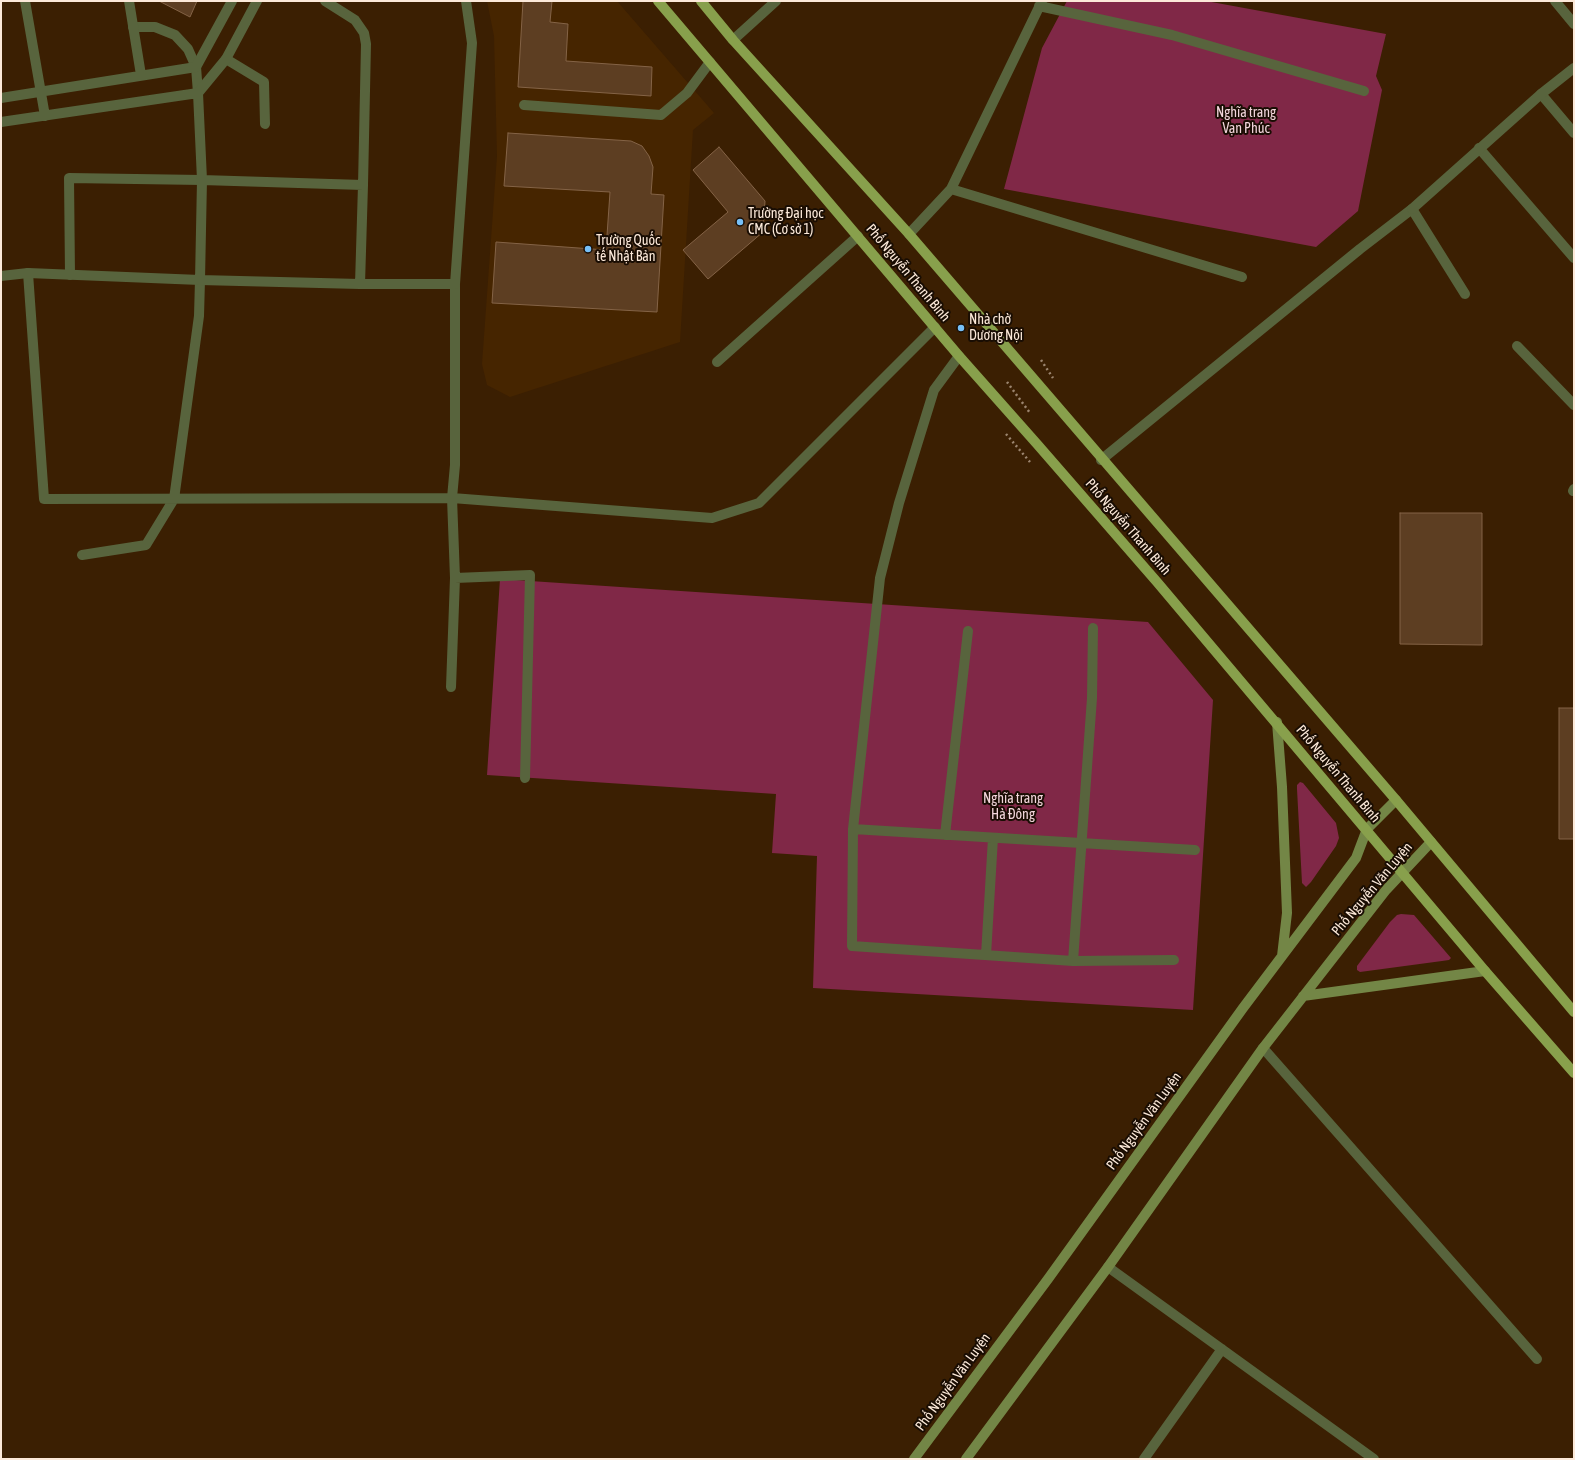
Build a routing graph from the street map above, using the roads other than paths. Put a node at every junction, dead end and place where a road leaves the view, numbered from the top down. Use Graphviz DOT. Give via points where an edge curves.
graph roads {
  1 [pos="25,1"];
  2 [pos="129,1"];
  3 [pos="232,1"];
  4 [pos="256,1"];
  5 [pos="325,1"];
  6 [pos="466,1"];
  7 [pos="658,1"];
  8 [pos="701,1"];
  9 [pos="1555,1"];
  10 [pos="773,2"];
  11 [pos="1041,3"];
  12 [pos="1574,24"];
  13 [pos="133,27"];
  14 [pos="733,40"];
  15 [pos="226,59"];
  16 [pos="710,62"];
  17 [pos="196,67"];
  18 [pos="1574,68"];
  19 [pos="141,75"];
  20 [pos="1364,91"];
  21 [pos="40,92"];
  22 [pos="198,93"];
  23 [pos="1541,94"];
  24 [pos="1,98"];
  25 [pos="524,105"];
  26 [pos="44,116"];
  27 [pos="1,122"];
  28 [pos="264,124"];
  29 [pos="1574,133"];
  30 [pos="1479,148"];
  31 [pos="202,180"];
  32 [pos="362,185"];
  33 [pos="951,189"];
  34 [pos="1412,209"];
  35 [pos="908,234"];
  36 [pos="858,236"];
  37 [pos="1574,258"];
  38 [pos="28,273"];
  39 [pos="70,275"];
  40 [pos="1,276"];
  41 [pos="1242,277"];
  42 [pos="200,280"];
  43 [pos="360,284"];
  44 [pos="455,284"];
  45 [pos="1465,294"];
  46 [pos="935,327"];
  47 [pos="1517,346"];
  48 [pos="959,356"];
  49 [pos="717,362"];
  50 [pos="1574,406"];
  51 [pos="1101,460"];
  52 [pos="452,498"];
  53 [pos="174,499"];
  54 [pos="82,556"];
  55 [pos="456,578"];
  56 [pos="1093,628"];
  57 [pos="968,631"];
  58 [pos="450,687"];
  59 [pos="1277,722"];
  60 [pos="525,778"];
  61 [pos="1396,800"];
  62 [pos="853,829"];
  63 [pos="1367,830"];
  64 [pos="945,835"];
  65 [pos="993,838"];
  66 [pos="1431,842"];
  67 [pos="1081,843"];
  68 [pos="1195,850"];
  69 [pos="1402,872"];
  70 [pos="986,955"];
  71 [pos="1282,957"];
  72 [pos="1174,960"];
  73 [pos="1073,961"];
  74 [pos="1485,971"];
  75 [pos="1303,996"];
  76 [pos="1574,1012"];
  77 [pos="1263,1048"];
  78 [pos="1574,1073"];
  79 [pos="1108,1267"];
  80 [pos="1222,1349"];
  81 [pos="1537,1359"];
  82 [pos="914,1459"];
  83 [pos="966,1459"];
  84 [pos="1144,1459"];
  85 [pos="1374,1459"];
  1 -- 21 [label="street"];
  2 -- 13 [label="street"];
  3 -- 17 [label="street"];
  4 -- 15 [label="street"];
  5 -- 32 [label="street" via="355,20 364,33 366,44"];
  6 -- 44 [label="street" via="472,43"];
  7 -- 16 [label="main road, Phố Nguyễn Thanh Bình"];
  8 -- 14 [label="main road, Phố Nguyễn Thanh Bình"];
  9 -- 12 [label="street"];
  10 -- 14 [label="street"];
  11 -- 20 [label="street" via="1172,35"];
  11 -- 33 [label="street"];
  13 -- 17 [label="street" via="155,28 175,36 188,49"];
  13 -- 19 [label="street"];
  14 -- 35 [label="main road, Phố Nguyễn Thanh Bình"];
  15 -- 22 [label="street"];
  15 -- 28 [label="street" via="264,82"];
  16 -- 25 [label="street" via="687,93 661,115"];
  16 -- 36 [label="main road, Phố Nguyễn Thanh Bình"];
  17 -- 19 [label="street"];
  17 -- 22 [label="street"];
  18 -- 23 [label="street"];
  19 -- 21 [label="street"];
  21 -- 24 [label="street"];
  21 -- 26 [label="street"];
  22 -- 26 [label="street"];
  22 -- 31 [label="street"];
  23 -- 29 [label="street"];
  23 -- 30 [label="street"];
  26 -- 27 [label="street"];
  30 -- 34 [label="street"];
  30 -- 37 [label="street"];
  31 -- 32 [label="street"];
  31 -- 39 [label="street" via="69,178"];
  31 -- 42 [label="street"];
  32 -- 43 [label="street"];
  33 -- 35 [label="street"];
  33 -- 41 [label="street"];
  34 -- 45 [label="street"];
  34 -- 51 [label="street"];
  35 -- 51 [label="main road, Phố Nguyễn Thanh Bình"];
  36 -- 46 [label="main road, Phố Nguyễn Thanh Bình"];
  36 -- 49 [label="street"];
  38 -- 39 [label="street"];
  38 -- 40 [label="street"];
  38 -- 53 [label="street" via="44,499"];
  39 -- 42 [label="street"];
  42 -- 43 [label="street"];
  42 -- 53 [label="street" via="199,316"];
  43 -- 44 [label="street"];
  44 -- 52 [label="street" via="455,465"];
  46 -- 48 [label="main road, Phố Nguyễn Thanh Bình"];
  46 -- 52 [label="street" via="759,503 712,518"];
  47 -- 50 [label="street"];
  48 -- 59 [label="main road, Phố Nguyễn Thanh Bình"];
  48 -- 62 [label="street" via="934,390 899,503 880,578"];
  51 -- 61 [label="main road, Phố Nguyễn Thanh Bình"];
  52 -- 53 [label="street"];
  52 -- 55 [label="street"];
  53 -- 54 [label="street" via="146,545"];
  55 -- 58 [label="street"];
  55 -- 60 [label="street" via="530,575"];
  56 -- 67 [label="street" via="1092,698"];
  57 -- 64 [label="street"];
  59 -- 63 [label="main road, Phố Nguyễn Thanh Bình"];
  59 -- 71 [label="main road" via="1287,913"];
  61 -- 63 [label="main road, Phố Nguyễn Văn Luyện"];
  61 -- 66 [label="main road, Phố Nguyễn Thanh Bình"];
  62 -- 64 [label="street"];
  62 -- 70 [label="street" via="852,946"];
  63 -- 69 [label="main road, Phố Nguyễn Thanh Bình"];
  63 -- 71 [label="main road, Phố Nguyễn Văn Luyện" via="1356,858"];
  64 -- 65 [label="street"];
  65 -- 67 [label="street"];
  65 -- 70 [label="street"];
  66 -- 69 [label="main road, Phố Nguyễn Văn Luyện"];
  66 -- 76 [label="main road, Phố Nguyễn Thanh Bình"];
  67 -- 68 [label="street"];
  67 -- 73 [label="street"];
  69 -- 74 [label="main road, Phố Nguyễn Thanh Bình"];
  69 -- 75 [label="main road, Phố Nguyễn Văn Luyện"];
  70 -- 73 [label="street"];
  71 -- 82 [label="main road, Phố Nguyễn Văn Luyện"];
  72 -- 73 [label="street"];
  74 -- 75 [label="main road"];
  74 -- 78 [label="main road, Phố Nguyễn Thanh Bình"];
  75 -- 77 [label="main road, Phố Nguyễn Văn Luyện"];
  77 -- 79 [label="main road, Phố Nguyễn Văn Luyện"];
  77 -- 81 [label="street"];
  79 -- 80 [label="street"];
  79 -- 83 [label="main road, Phố Nguyễn Văn Luyện"];
  80 -- 84 [label="street"];
  80 -- 85 [label="street"];
}
